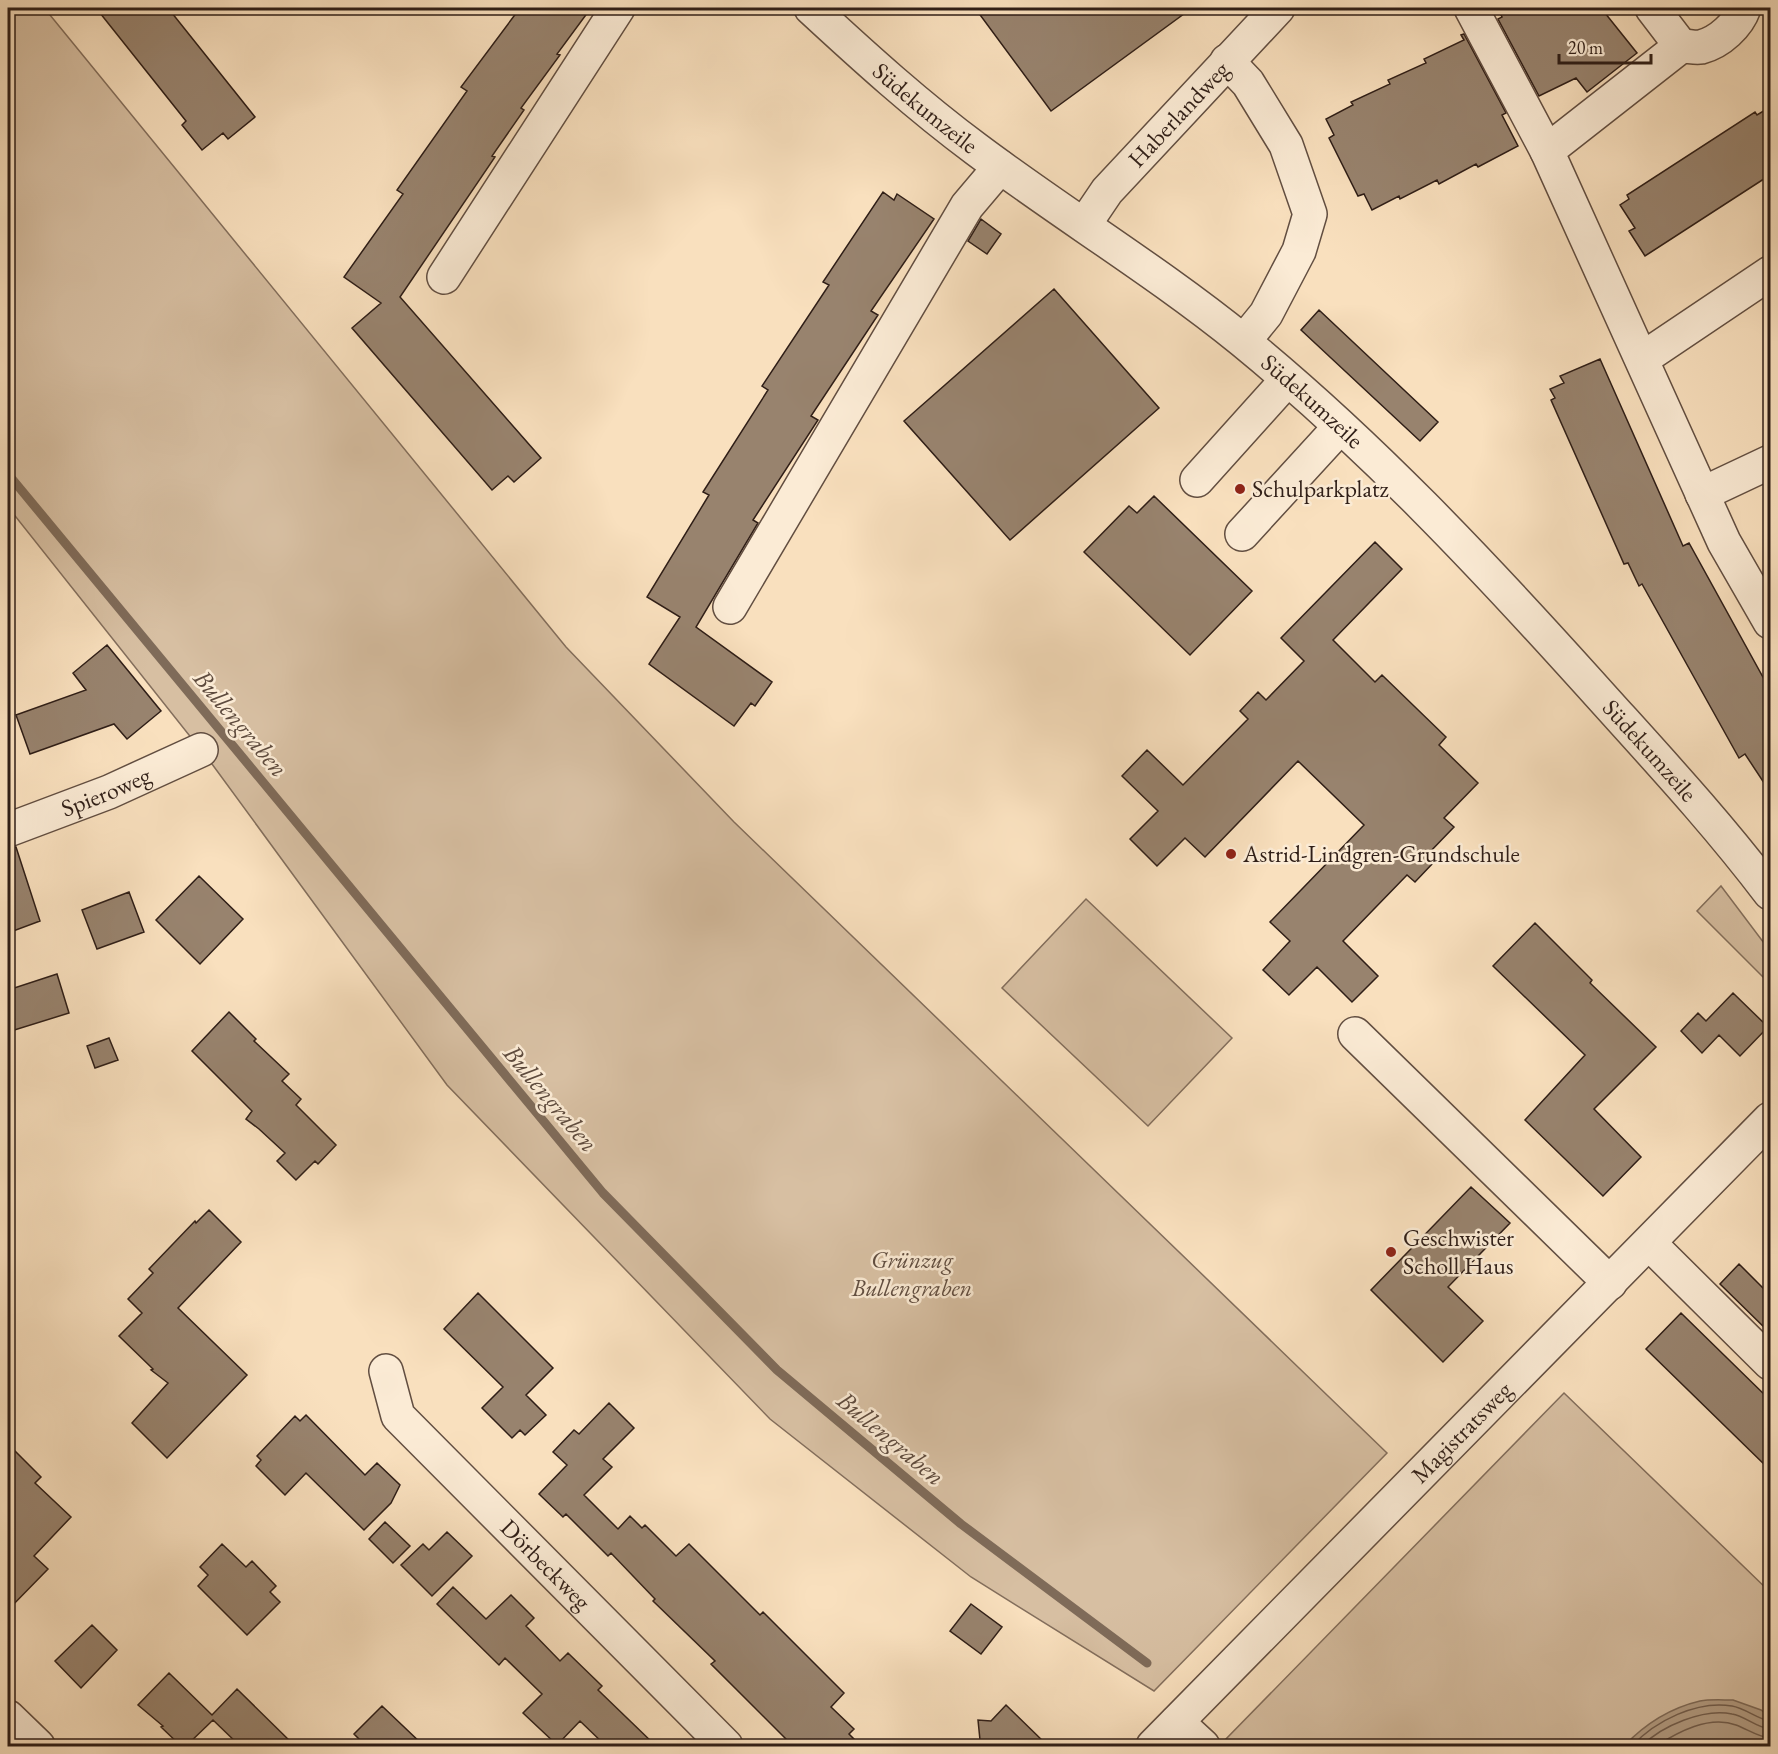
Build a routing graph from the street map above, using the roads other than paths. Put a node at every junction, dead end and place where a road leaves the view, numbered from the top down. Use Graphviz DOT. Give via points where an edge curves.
graph roads {
  1 [pos="618,8"];
  2 [pos="811,8"];
  3 [pos="1278,8"];
  4 [pos="1471,8"];
  5 [pos="1652,8"];
  6 [pos="1744,8"];
  7 [pos="1681,46"];
  8 [pos="1227,61"];
  9 [pos="1547,151"];
  10 [pos="1000,166"];
  11 [pos="1084,225"];
  12 [pos="1770,273"];
  13 [pos="444,277"];
  14 [pos="1244,341"];
  15 [pos="1642,359"];
  16 [pos="1287,380"];
  17 [pos="1340,427"];
  18 [pos="1770,462"];
  19 [pos="1197,480"];
  20 [pos="1702,494"];
  21 [pos="1242,534"];
  22 [pos="730,606"];
  23 [pos="1770,622"];
  24 [pos="201,750"];
  25 [pos="8,830"];
  26 [pos="1770,893"];
  27 [pos="1355,1034"];
  28 [pos="1770,1119"];
  29 [pos="1649,1243"];
  30 [pos="1610,1282"];
  31 [pos="1770,1363"];
  32 [pos="386,1371"];
  33 [pos="8,1717"];
  34 [pos="1177,1722"];
  35 [pos="38,1746"];
  36 [pos="726,1746"];
  37 [pos="1153,1746"];
  38 [pos="1203,1746"];
  1 -- 13 [label="street"];
  2 -- 10 [label="street, Südekumzeile" via="911,98"];
  3 -- 8 [label="street, Haberlandweg"];
  4 -- 9 [label="street"];
  5 -- 7 [label="street"];
  6 -- 7 [label="street" via="1729,31 1711,43 1699,48"];
  7 -- 9 [label="street"];
  8 -- 11 [label="street, Haberlandweg" via="1107,191"];
  8 -- 14 [label="street" via="1248,83 1286,144 1310,214 1299,251 1266,314"];
  9 -- 15 [label="street"];
  10 -- 11 [label="street, Südekumzeile"];
  10 -- 22 [label="street" via="967,206"];
  11 -- 14 [label="street, Südekumzeile"];
  12 -- 15 [label="street"];
  14 -- 16 [label="street, Südekumzeile"];
  15 -- 20 [label="street"];
  16 -- 17 [label="street, Südekumzeile"];
  16 -- 19 [label="street"];
  17 -- 21 [label="street"];
  17 -- 26 [label="street, Südekumzeile" via="1570,662 1699,804"];
  18 -- 20 [label="street"];
  20 -- 23 [label="street" via="1724,542"];
  24 -- 25 [label="street, Spieroweg" via="109,792"];
  27 -- 30 [label="street"];
  28 -- 29 [label="street, Magistratsweg"];
  29 -- 30 [label="street, Magistratsweg"];
  29 -- 31 [label="street"];
  30 -- 34 [label="street, Magistratsweg"];
  32 -- 36 [label="street, Dörbeckweg" via="398,1416"];
  33 -- 35 [label="street"];
  34 -- 37 [label="street, Magistratsweg"];
  34 -- 38 [label="street"];
}
